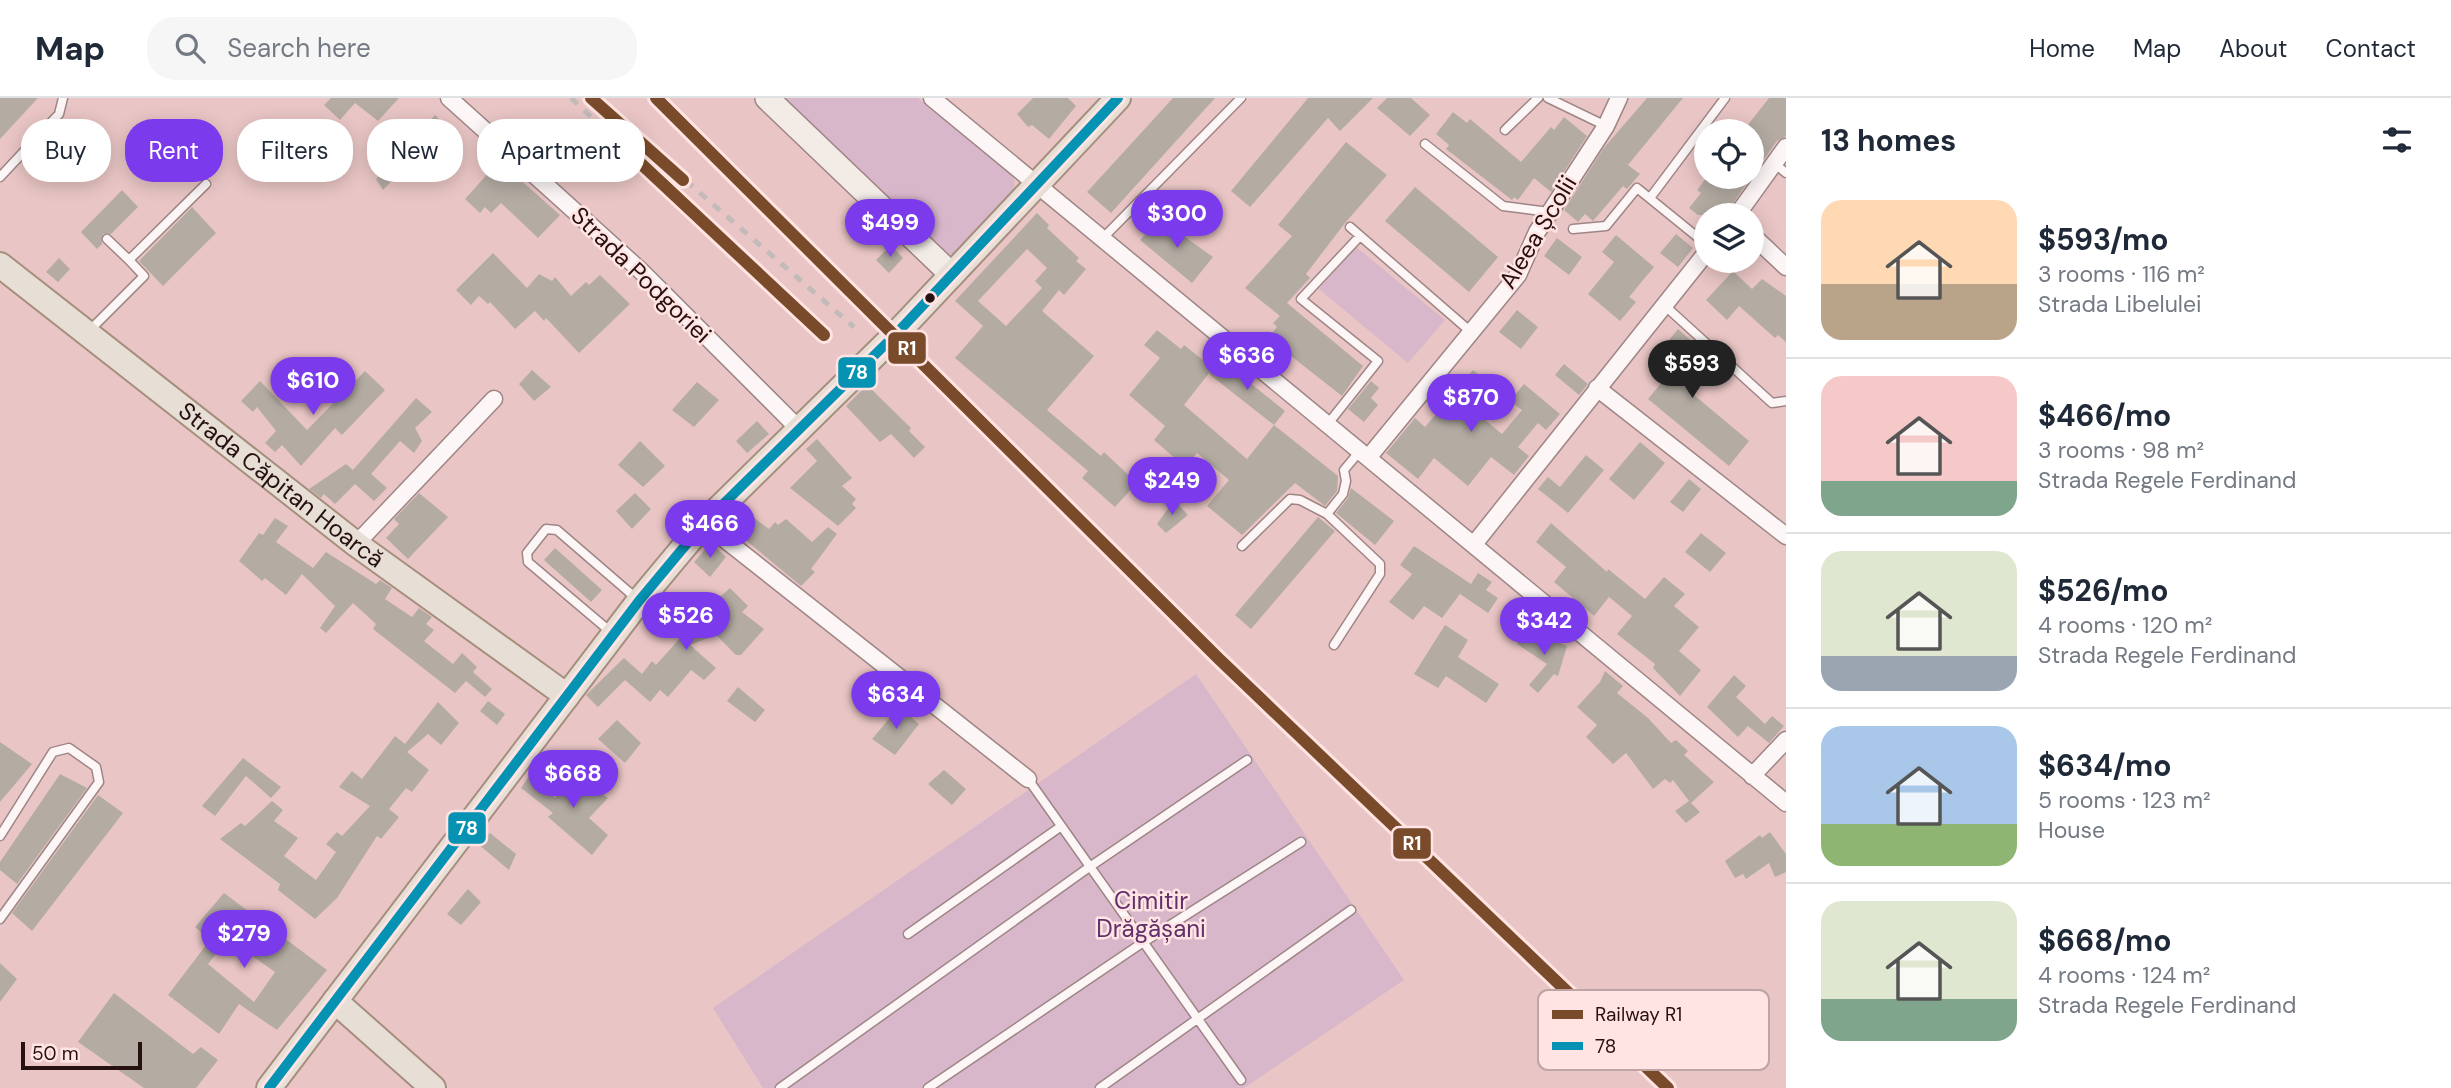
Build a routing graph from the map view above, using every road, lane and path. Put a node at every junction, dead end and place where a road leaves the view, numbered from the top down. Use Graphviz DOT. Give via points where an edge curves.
graph roads {
  1 [pos="63,98"];
  2 [pos="449,98"];
  3 [pos="767,98"];
  4 [pos="932,98"];
  5 [pos="1118,98"];
  6 [pos="1241,98"];
  7 [pos="1538,98"];
  8 [pos="1548,98"];
  9 [pos="1619,98"];
  10 [pos="1726,98"];
  11 [pos="1606,126"];
  12 [pos="1505,130"];
  13 [pos="1425,144"];
  14 [pos="1786,147"];
  15 [pos="1780,168"];
  16 [pos="0,177"];
  17 [pos="206,184"];
  18 [pos="1038,186"];
  19 [pos="1650,198"];
  20 [pos="1748,203"];
  21 [pos="1549,212"];
  22 [pos="1350,227"];
  23 [pos="1573,229"];
  24 [pos="1694,234"];
  25 [pos="1360,236"];
  26 [pos="107,239"];
  27 [pos="1101,240"];
  28 [pos="1764,246"];
  29 [pos="129,260"];
  30 [pos="0,265"];
  31 [pos="1786,267"];
  32 [pos="1694,268"];
  33 [pos="952,275"];
  34 [pos="1664,304"];
  35 [pos="1471,332"];
  36 [pos="87,333"];
  37 [pos="1597,388"];
  38 [pos="494,399"];
  39 [pos="1786,401"];
  40 [pos="1327,425"];
  41 [pos="798,428"];
  42 [pos="1364,455"];
  43 [pos="1327,514"];
  44 [pos="704,523"];
  45 [pos="1786,536"];
  46 [pos="356,544"];
  47 [pos="1475,544"];
  48 [pos="1242,546"];
  49 [pos="639,601"];
  50 [pos="613,635"];
  51 [pos="1334,645"];
  52 [pos="567,696"];
  53 [pos="1786,740"];
  54 [pos="1247,760"];
  55 [pos="1752,776"];
  56 [pos="1028,779"];
  57 [pos="1786,803"];
  58 [pos="1060,827"];
  59 [pos="0,836"];
  60 [pos="1301,842"];
  61 [pos="1088,868"];
  62 [pos="1351,910"];
  63 [pos="2,913"];
  64 [pos="908,934"];
  65 [pos="1142,943"];
  66 [pos="335,1002"];
  67 [pos="1197,1019"];
  68 [pos="1241,1080"];
  69 [pos="269,1088"];
  70 [pos="433,1088"];
  71 [pos="780,1088"];
  72 [pos="928,1088"];
  73 [pos="1100,1088"];
  1 -- 16 [label="lane" via="59,114"];
  2 -- 41 [label="street, Strada Podgoriei" via="640,270"];
  3 -- 33 [label="street"];
  4 -- 18 [label="street"];
  5 -- 18 [label="main road"];
  6 -- 27 [label="lane"];
  7 -- 12 [label="lane"];
  8 -- 11 [label="lane"];
  9 -- 11 [label="street, Aleea Școlii"];
  10 -- 19 [label="lane"];
  11 -- 21 [label="street, Aleea Școlii"];
  13 -- 21 [label="lane" via="1503,206"];
  14 -- 15 [label="street"];
  15 -- 20 [label="street"];
  17 -- 29 [label="lane"];
  18 -- 27 [label="street"];
  18 -- 33 [label="main road"];
  19 -- 23 [label="lane" via="1637,188 1606,226"];
  19 -- 24 [label="lane"];
  21 -- 35 [label="street, Aleea Școlii" via="1518,275"];
  22 -- 25 [label="lane"];
  25 -- 35 [label="lane"];
  25 -- 40 [label="lane" via="1301,299 1377,361"];
  26 -- 29 [label="lane"];
  27 -- 40 [label="street"];
  28 -- 31 [label="street"];
  29 -- 36 [label="lane" via="144,276"];
  30 -- 36 [label="main road, Strada Căpitan Hoarcă"];
  32 -- 34 [label="street"];
  33 -- 41 [label="main road"];
  34 -- 37 [label="street"];
  34 -- 39 [label="lane" via="1772,402"];
  35 -- 42 [label="street, Aleea Școlii"];
  36 -- 46 [label="main road, Strada Căpitan Hoarcă"];
  37 -- 45 [label="street"];
  37 -- 47 [label="street"];
  38 -- 46 [label="street"];
  40 -- 42 [label="street"];
  41 -- 44 [label="main road"];
  42 -- 43 [label="lane" via="1344,470 1343,494"];
  42 -- 47 [label="street"];
  43 -- 48 [label="lane" via="1290,499"];
  43 -- 51 [label="lane" via="1380,564 1380,573"];
  44 -- 49 [label="main road"];
  44 -- 56 [label="street"];
  46 -- 52 [label="main road, Strada Căpitan Hoarcă"];
  47 -- 55 [label="street"];
  49 -- 50 [label="main road"];
  49 -- 50 [label="lane" via="557,530 546,529 527,553 528,562"];
  50 -- 52 [label="main road"];
  52 -- 66 [label="main road"];
  53 -- 55 [label="street"];
  54 -- 61 [label="lane"];
  55 -- 57 [label="street"];
  56 -- 58 [label="lane"];
  58 -- 61 [label="lane"];
  58 -- 64 [label="lane"];
  59 -- 63 [label="lane" via="53,751 69,748 96,767 99,782"];
  60 -- 65 [label="lane"];
  61 -- 65 [label="lane"];
  61 -- 71 [label="lane"];
  62 -- 67 [label="lane"];
  65 -- 67 [label="lane"];
  65 -- 72 [label="lane"];
  66 -- 69 [label="main road"];
  66 -- 70 [label="main road"];
  67 -- 68 [label="lane"];
  67 -- 73 [label="lane"];
}
